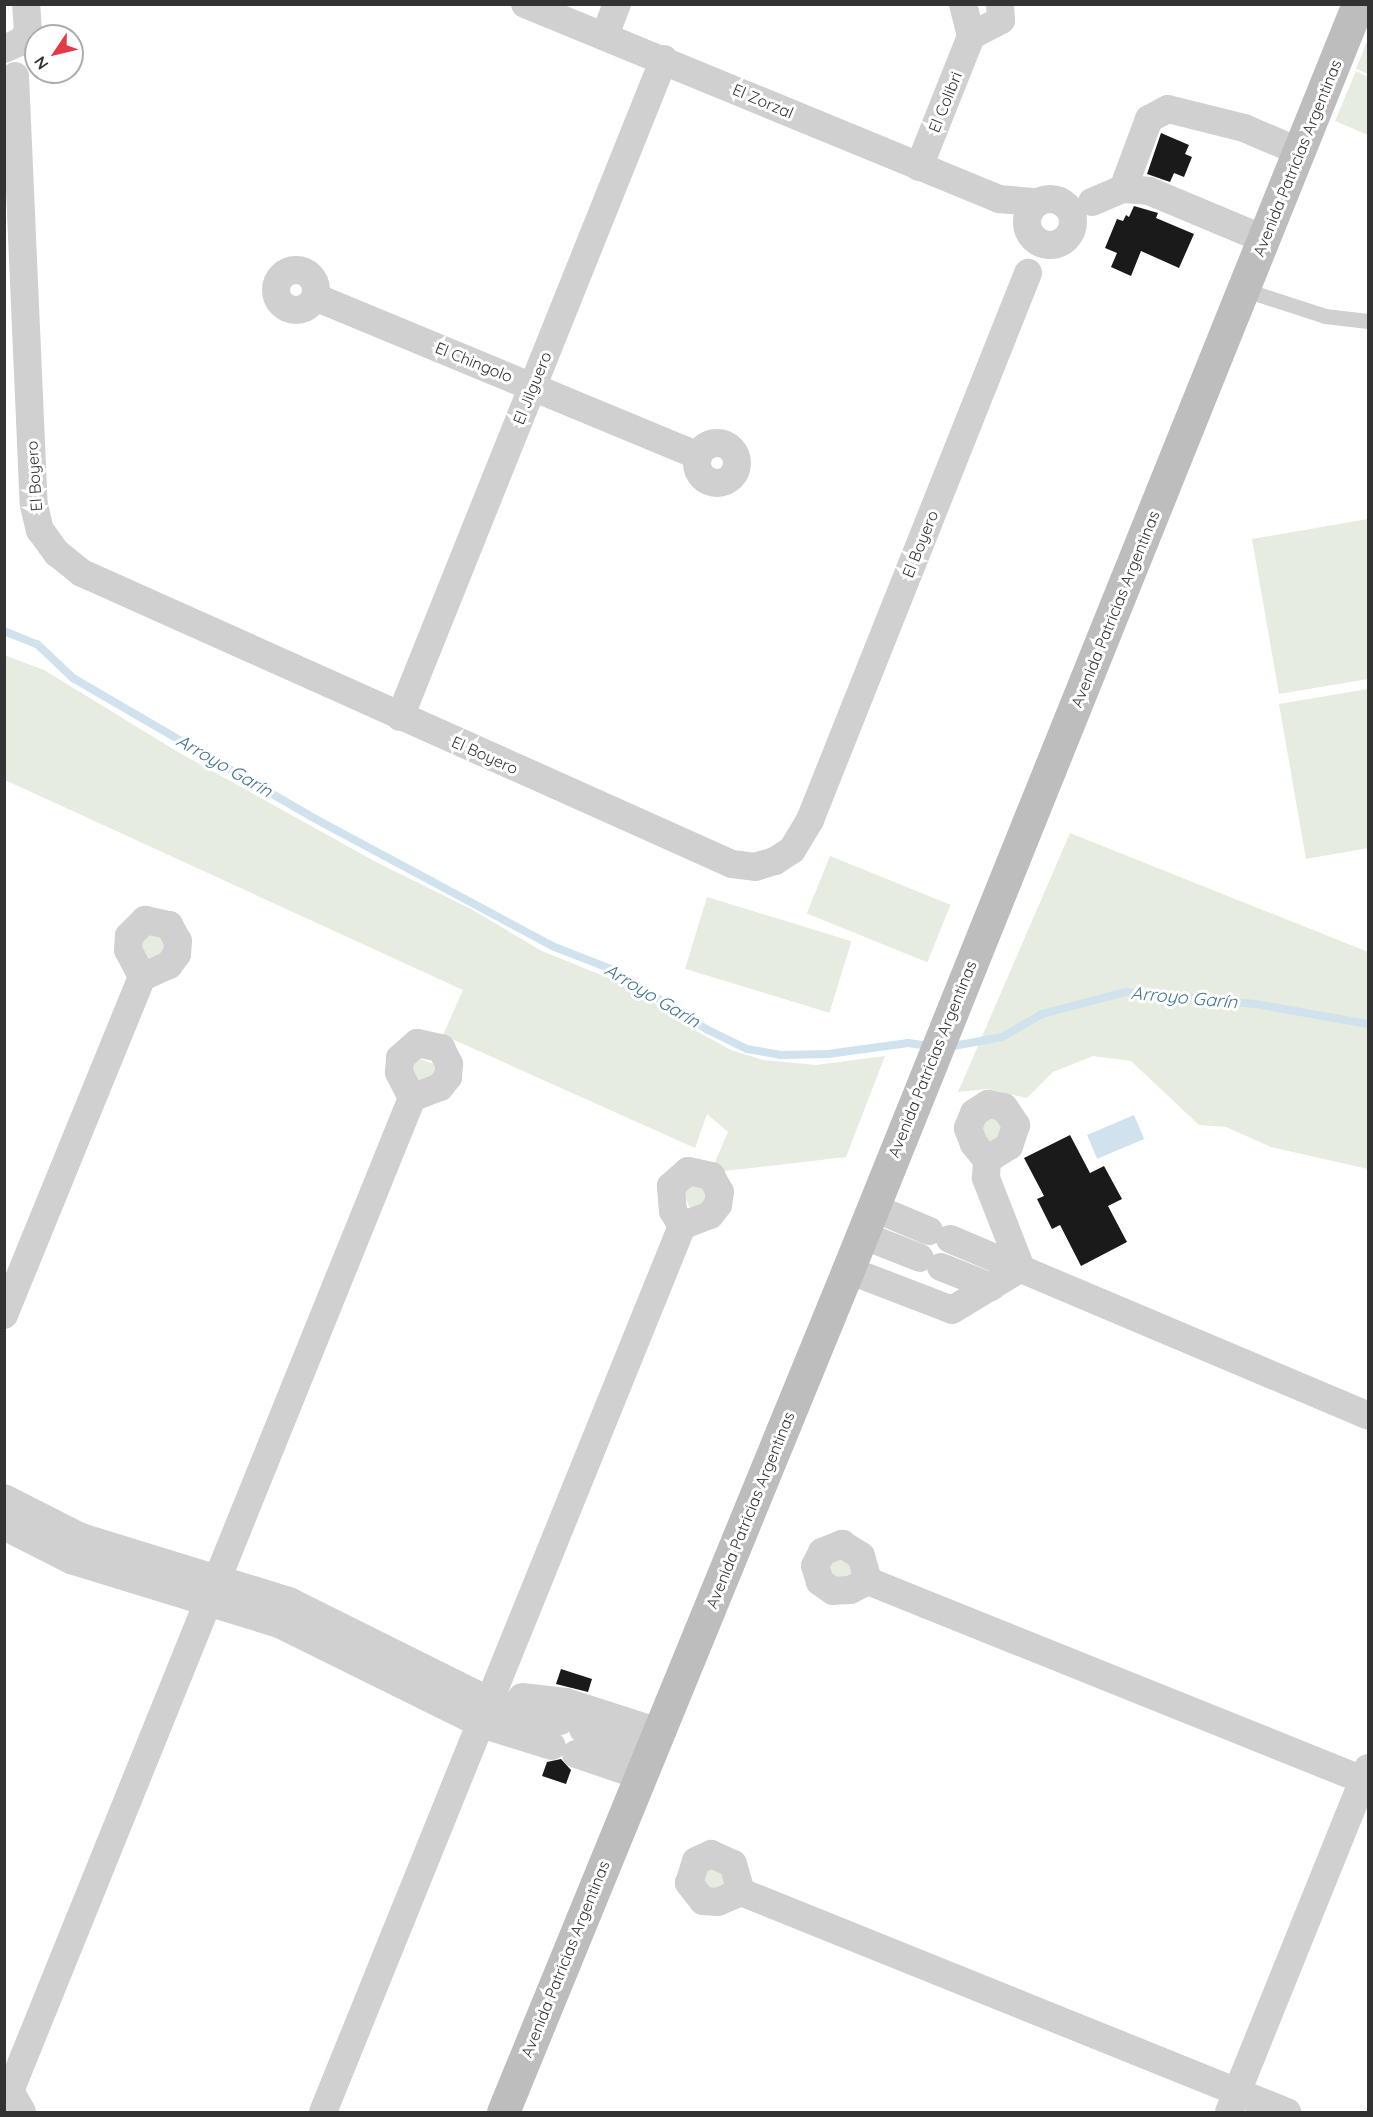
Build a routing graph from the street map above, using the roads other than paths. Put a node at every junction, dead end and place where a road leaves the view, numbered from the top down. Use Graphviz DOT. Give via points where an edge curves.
graph roads {
  1 [pos="52,4"];
  2 [pos="525,4"];
  3 [pos="617,4"];
  4 [pos="963,4"];
  5 [pos="1000,4"];
  6 [pos="1358,4"];
  7 [pos="605,35"];
  8 [pos="971,36"];
  9 [pos="17,44"];
  10 [pos="664,59"];
  11 [pos="1298,151"];
  12 [pos="919,167"];
  13 [pos="1123,189"];
  14 [pos="999,200"];
  15 [pos="1058,219"];
  16 [pos="1028,232"];
  17 [pos="1264,239"];
  18 [pos="1028,273"];
  19 [pos="1245,290"];
  20 [pos="315,297"];
  21 [pos="1368,321"];
  22 [pos="533,386"];
  23 [pos="698,456"];
  24 [pos="400,717"];
  25 [pos="142,976"];
  26 [pos="412,1098"];
  27 [pos="987,1160"];
  28 [pos="867,1221"];
  29 [pos="682,1226"];
  30 [pos="1021,1268"];
  31 [pos="848,1270"];
  32 [pos="991,1287"];
  33 [pos="4,1315"];
  34 [pos="1368,1416"];
  35 [pos="4,1498"];
  36 [pos="4,1526"];
  37 [pos="868,1581"];
  38 [pos="212,1591"];
  39 [pos="485,1712"];
  40 [pos="650,1753"];
  41 [pos="1367,1776"];
  42 [pos="741,1892"];
  43 [pos="12,2099"];
  44 [pos="1233,2102"];
  45 [pos="323,2112"];
  46 [pos="503,2112"];
  47 [pos="1287,2112"];
  1 -- 9 [label="street"];
  2 -- 7 [label="street, El Zorzal"];
  3 -- 7 [label="street"];
  4 -- 8 [label="street"];
  5 -- 8 [label="street" via="1001,20"];
  6 -- 11 [label="street, Avenida Patricias Argentinas"];
  7 -- 10 [label="street, El Zorzal"];
  8 -- 12 [label="street, El Colibri"];
  9 -- 24 [label="street, El Boyero" via="34,505 40,530 57,553 82,573"];
  10 -- 12 [label="street, El Zorzal"];
  10 -- 22 [label="street, El Jilguero"];
  11 -- 13 [label="street" via="1244,128 1168,109 1149,119"];
  11 -- 17 [label="street, Avenida Patricias Argentinas"];
  12 -- 14 [label="street, El Zorzal"];
  13 -- 15 [label="street"];
  13 -- 17 [label="street" via="1149,191"];
  14 -- 15 [label="street"];
  14 -- 16 [label="street"];
  15 -- 16 [label="street" via="1046,245"];
  15 -- 18 [label="street"];
  16 -- 18 [label="street" via="1032,247"];
  17 -- 19 [label="street, Avenida Patricias Argentinas"];
  18 -- 24 [label="street, El Boyero" via="810,820 792,850 775,861 754,867 732,864"];
  19 -- 21 [label="lane" via="1325,316"];
  19 -- 28 [label="street, Avenida Patricias Argentinas"];
  20 -- 22 [label="street, El Chingolo"];
  22 -- 23 [label="street, El Chingolo"];
  22 -- 24 [label="street, El Jilguero"];
  25 -- 33 [label="street"];
  26 -- 38 [label="street"];
  27 -- 30 [label="street" via="986,1178"];
  28 -- 30 [label="street" via="940,1235"];
  28 -- 31 [label="street, Avenida Patricias Argentinas"];
  28 -- 32 [label="street" via="931,1263"];
  29 -- 39 [label="street"];
  30 -- 32 [label="street"];
  30 -- 34 [label="street"];
  31 -- 32 [label="street" via="952,1310"];
  31 -- 40 [label="street, Avenida Patricias Argentinas"];
  35 -- 38 [label="street" via="81,1537"];
  36 -- 38 [label="street" via="71,1560"];
  37 -- 41 [label="street"];
  38 -- 39 [label="street" via="289,1601"];
  38 -- 43 [label="street"];
  39 -- 40 [label="street" via="568,1738"];
  39 -- 40 [label="street" via="534,1695"];
  39 -- 45 [label="street"];
  40 -- 46 [label="street, Avenida Patricias Argentinas"];
  41 -- 44 [label="street"];
  42 -- 44 [label="street"];
  44 -- 47 [label="street"];
}
